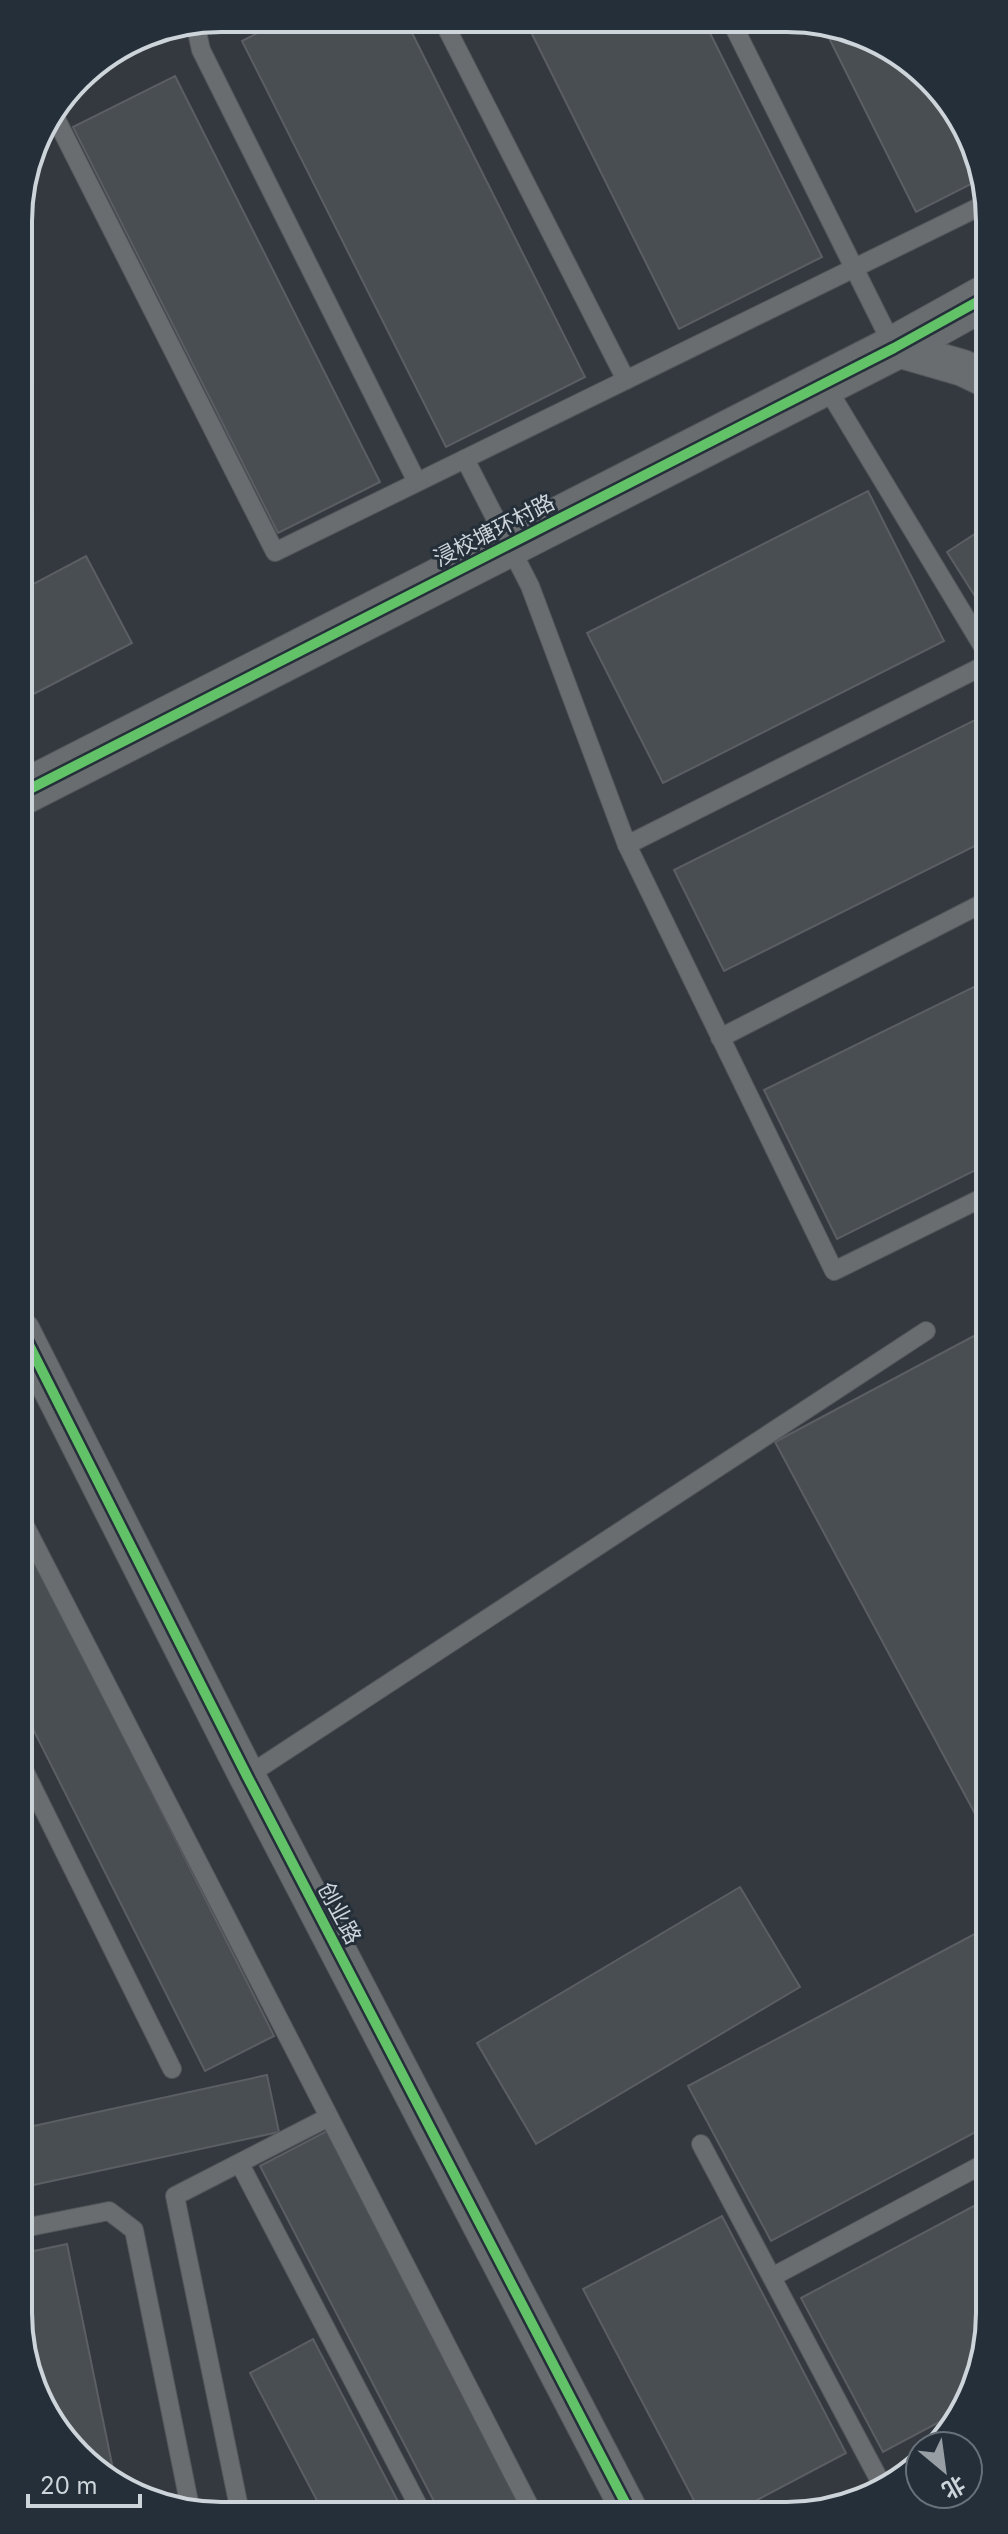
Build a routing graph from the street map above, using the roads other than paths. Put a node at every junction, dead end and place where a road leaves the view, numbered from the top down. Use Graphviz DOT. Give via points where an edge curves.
graph roads {
  1 [pos="449,32"];
  2 [pos="736,32"];
  3 [pos="197,34"];
  4 [pos="59,124"];
  5 [pos="975,209"];
  6 [pos="854,268"];
  7 [pos="976,302"];
  8 [pos="894,348"];
  9 [pos="976,374"];
  10 [pos="626,380"];
  11 [pos="824,383"];
  12 [pos="465,459"];
  13 [pos="417,482"];
  14 [pos="509,545"];
  15 [pos="976,635"];
  16 [pos="976,670"];
  17 [pos="32,788"];
  18 [pos="627,845"];
  19 [pos="976,907"];
  20 [pos="720,1038"];
  21 [pos="976,1201"];
  22 [pos="926,1331"];
  23 [pos="32,1351"];
  24 [pos="32,1552"];
  25 [pos="247,1776"];
  26 [pos="32,1786"];
  27 [pos="172,2069"];
  28 [pos="329,2117"];
  29 [pos="701,2144"];
  30 [pos="240,2164"];
  31 [pos="976,2168"];
  32 [pos="32,2226"];
  33 [pos="772,2277"];
  34 [pos="879,2479"];
  35 [pos="188,2499"];
  36 [pos="238,2502"];
  37 [pos="416,2502"];
  38 [pos="527,2502"];
  39 [pos="625,2502"];
  1 -- 10 [label="lane"];
  2 -- 6 [label="lane"];
  3 -- 13 [label="lane"];
  4 -- 13 [label="lane" via="275,552"];
  5 -- 6 [label="lane"];
  6 -- 8 [label="lane"];
  6 -- 10 [label="lane"];
  7 -- 8 [label="street, 浸校塘环村路"];
  8 -- 9 [label="street"];
  8 -- 11 [label="street, 浸校塘环村路"];
  10 -- 12 [label="lane"];
  11 -- 14 [label="street, 浸校塘环村路"];
  11 -- 15 [label="lane"];
  12 -- 13 [label="lane"];
  12 -- 14 [label="lane"];
  14 -- 17 [label="street, 浸校塘环村路"];
  14 -- 18 [label="lane" via="530,586"];
  16 -- 18 [label="lane"];
  18 -- 20 [label="lane"];
  19 -- 20 [label="lane"];
  20 -- 21 [label="lane" via="834,1271"];
  22 -- 25 [label="lane"];
  23 -- 25 [label="street, 创业路"];
  24 -- 28 [label="lane"];
  25 -- 39 [label="street, 创业路"];
  26 -- 27 [label="lane"];
  28 -- 30 [label="lane"];
  28 -- 38 [label="lane"];
  29 -- 33 [label="lane"];
  30 -- 36 [label="lane" via="175,2196"];
  30 -- 37 [label="lane"];
  31 -- 33 [label="lane"];
  32 -- 35 [label="lane" via="109,2211 134,2230"];
  33 -- 34 [label="lane"];
}
